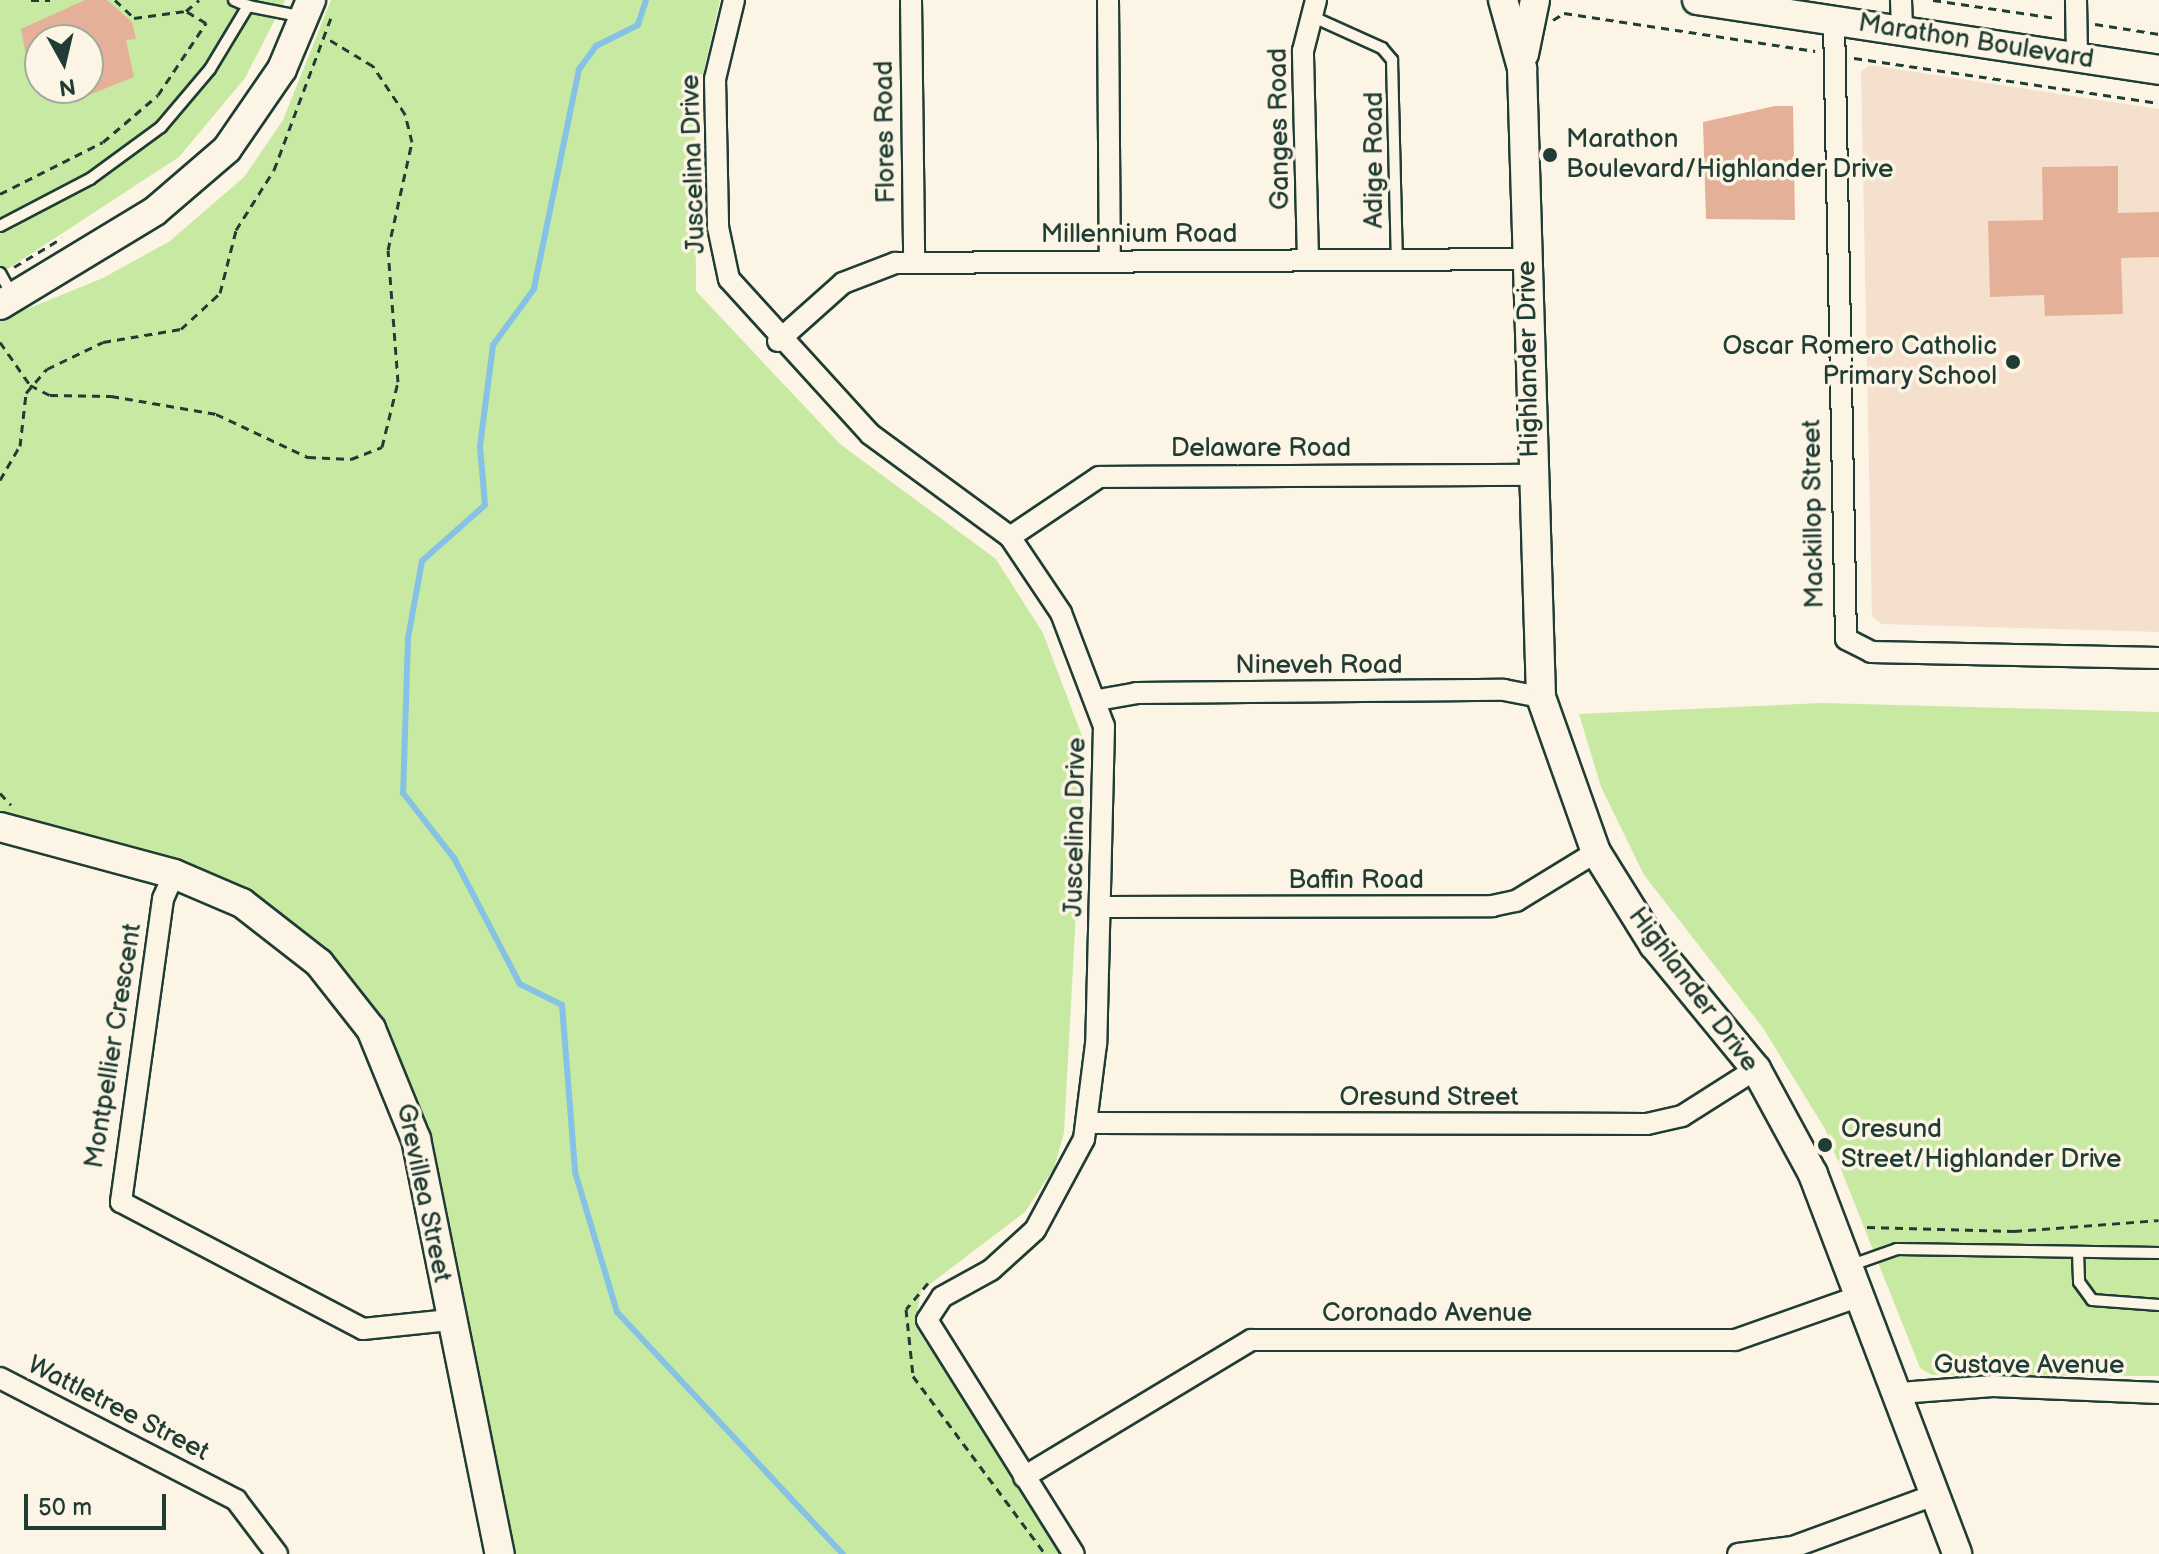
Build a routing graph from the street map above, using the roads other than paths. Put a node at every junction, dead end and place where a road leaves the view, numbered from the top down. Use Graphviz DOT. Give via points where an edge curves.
graph roads {
  1 [pos="234,0"];
  2 [pos="734,0"];
  3 [pos="911,0"];
  4 [pos="1108,0"];
  5 [pos="1503,0"];
  6 [pos="1697,0"];
  7 [pos="1901,0"];
  8 [pos="2076,0"];
  9 [pos="1725,2"];
  10 [pos="1526,5"];
  11 [pos="248,6"];
  12 [pos="1313,8"];
  13 [pos="308,9"];
  14 [pos="1834,20"];
  15 [pos="1902,30"];
  16 [pos="2077,57"];
  17 [pos="1522,68"];
  18 [pos="2159,70"];
  19 [pos="0,226"];
  20 [pos="1397,259"];
  21 [pos="1527,259"];
  22 [pos="1308,260"];
  23 [pos="1110,261"];
  24 [pos="914,263"];
  25 [pos="4,287"];
  26 [pos="778,341"];
  27 [pos="1531,475"];
  28 [pos="1010,537"];
  29 [pos="2159,658"];
  30 [pos="1541,697"];
  31 [pos="1098,700"];
  32 [pos="5,820"];
  33 [pos="1596,852"];
  34 [pos="174,874"];
  35 [pos="1102,907"];
  36 [pos="1756,1069"];
  37 [pos="1089,1123"];
  38 [pos="2078,1252"];
  39 [pos="2159,1253"];
  40 [pos="1849,1266"];
  41 [pos="1860,1296"];
  42 [pos="2159,1305"];
  43 [pos="450,1320"];
  44 [pos="0,1378"];
  45 [pos="1900,1393"];
  46 [pos="2159,1393"];
  47 [pos="1024,1477"];
  48 [pos="1937,1494"];
  49 [pos="277,1554"];
  50 [pos="500,1554"];
  51 [pos="1074,1554"];
  52 [pos="1738,1554"];
  53 [pos="1957,1554"];
  1 -- 11 [label="lane"];
  2 -- 26 [label="street, Juscelina Drive" via="715,79 718,227 729,279"];
  3 -- 24 [label="street, Flores Road"];
  4 -- 23 [label="street"];
  5 -- 17 [label="street, Highlander Drive"];
  6 -- 9 [label="street, Marathon Boulevard"];
  7 -- 15 [label="street"];
  8 -- 16 [label="street"];
  9 -- 14 [label="street, Marathon Boulevard"];
  10 -- 17 [label="street, Highlander Drive"];
  11 -- 13 [label="lane"];
  11 -- 19 [label="lane" via="210,69 161,127 90,179"];
  12 -- 20 [label="lane, Adige Road" via="1382,48 1392,60"];
  12 -- 22 [label="street, Ganges Road" via="1303,51"];
  13 -- 25 [label="street" via="258,109 191,184"];
  14 -- 15 [label="street, Marathon Boulevard"];
  14 -- 29 [label="street, Mackillop Street" via="1846,639 1871,652"];
  15 -- 16 [label="street, Marathon Boulevard"];
  16 -- 18 [label="street, Marathon Boulevard"];
  17 -- 21 [label="street, Highlander Drive"];
  20 -- 21 [label="street, Millennium Road"];
  20 -- 22 [label="street, Millennium Road"];
  21 -- 27 [label="street, Highlander Drive"];
  22 -- 23 [label="street, Millennium Road"];
  23 -- 24 [label="street, Millennium Road"];
  24 -- 26 [label="street, Millennium Road" via="861,271"];
  26 -- 28 [label="street, Juscelina Drive" via="870,434"];
  27 -- 28 [label="street, Delaware Road" via="1099,477"];
  27 -- 30 [label="street, Highlander Drive"];
  28 -- 31 [label="street, Juscelina Drive" via="1061,613"];
  30 -- 31 [label="street, Nineveh Road" via="1488,690 1136,693"];
  30 -- 33 [label="street, Highlander Drive"];
  31 -- 35 [label="street, Juscelina Drive" via="1107,762"];
  32 -- 34 [label="street, Grevillea Street"];
  33 -- 35 [label="street, Baffin Road" via="1516,901 1492,906"];
  33 -- 36 [label="street, Highlander Drive" via="1654,945"];
  34 -- 43 [label="street, Grevillea Street" via="242,903 298,944 371,1029 416,1139"];
  34 -- 43 [label="street, Montpellier Crescent" via="163,899 121,1202 363,1329"];
  35 -- 37 [label="street, Juscelina Drive"];
  36 -- 37 [label="street, Oresund Street" via="1682,1116 1647,1124"];
  36 -- 40 [label="street, Highlander Drive" via="1813,1174"];
  37 -- 47 [label="street, Juscelina Drive" via="1059,1196 1035,1230 991,1270 942,1297 927,1320"];
  38 -- 39 [label="lane"];
  38 -- 40 [label="lane" via="1897,1249"];
  38 -- 42 [label="lane" via="2079,1282 2092,1300"];
  40 -- 41 [label="street, Highlander Drive"];
  41 -- 45 [label="street, Highlander Drive"];
  41 -- 47 [label="street, Coronado Avenue" via="1735,1340 1251,1340"];
  43 -- 50 [label="street, Grevillea Street"];
  44 -- 49 [label="street, Wattletree Street" via="236,1500"];
  45 -- 46 [label="street, Gustave Avenue" via="1993,1386"];
  45 -- 48 [label="street, Highlander Drive"];
  47 -- 51 [label="street, Juscelina Drive"];
  48 -- 52 [label="street" via="1793,1547"];
  48 -- 53 [label="street, Highlander Drive"];
}
